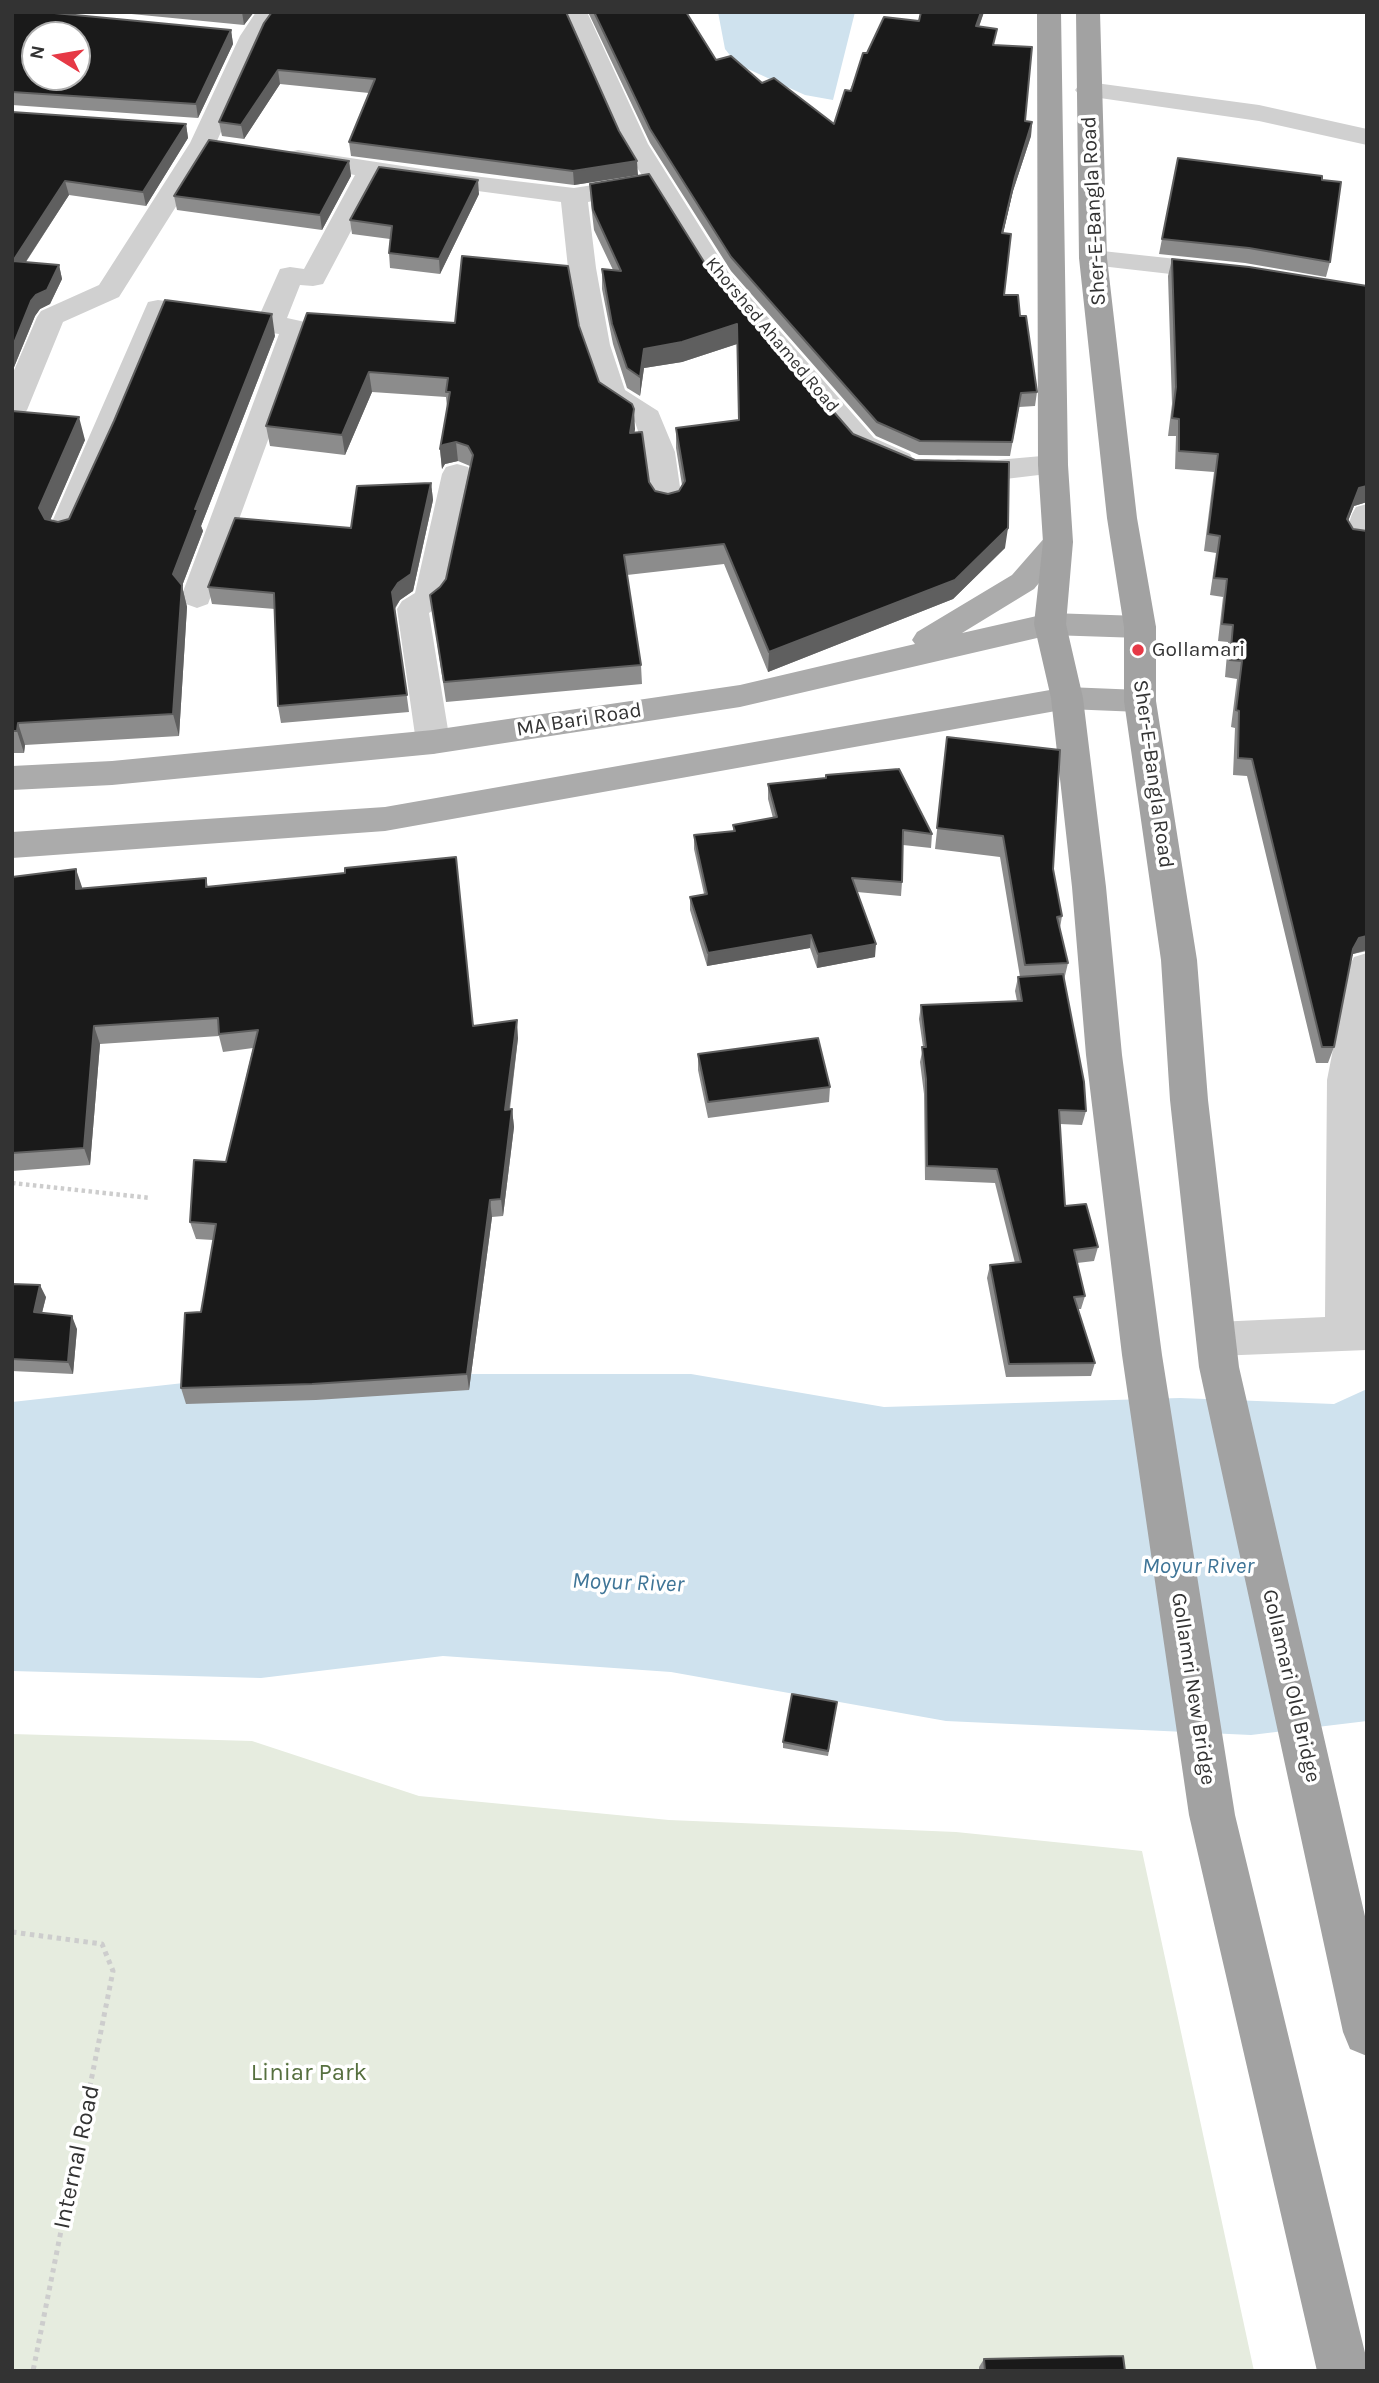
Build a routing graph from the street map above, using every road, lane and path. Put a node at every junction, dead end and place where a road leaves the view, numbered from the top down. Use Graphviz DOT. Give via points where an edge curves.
graph roads {
  1 [pos="268,12"];
  2 [pos="575,12"];
  3 [pos="1049,12"];
  4 [pos="1088,12"];
  5 [pos="1050,86"];
  6 [pos="1088,90"];
  7 [pos="1367,137"];
  8 [pos="268,153"];
  9 [pos="371,169"];
  10 [pos="659,182"];
  11 [pos="574,196"];
  12 [pos="1093,258"];
  13 [pos="1245,274"];
  14 [pos="270,325"];
  15 [pos="12,410"];
  16 [pos="1053,465"];
  17 [pos="457,474"];
  18 [pos="667,501"];
  19 [pos="1367,514"];
  20 [pos="63,531"];
  21 [pos="1367,538"];
  22 [pos="1058,542"];
  23 [pos="197,597"];
  24 [pos="1050,624"];
  25 [pos="1140,627"];
  26 [pos="886,663"];
  27 [pos="1067,698"];
  28 [pos="1140,701"];
  29 [pos="433,742"];
  30 [pos="12,778"];
  31 [pos="12,845"];
  32 [pos="1367,967"];
  33 [pos="12,1183"];
  34 [pos="151,1198"];
  35 [pos="1356,1333"];
  36 [pos="1218,1353"];
  37 [pos="1142,1355"];
  38 [pos="12,1932"];
  39 [pos="1367,2032"];
  40 [pos="33,2371"];
  41 [pos="1343,2371"];
  1 -- 15 [label="street" via="241,35 206,137 109,291 51,317"];
  2 -- 10 [label="street, Khorshed Ahamed Road" via="635,144"];
  3 -- 5 [label="highway, Sher-E-Bangla Road"];
  4 -- 6 [label="highway, Sher-E-Bangla Road"];
  5 -- 6 [label="highway"];
  5 -- 16 [label="highway, Sher-E-Bangla Road"];
  6 -- 7 [label="street" via="1259,113"];
  6 -- 12 [label="highway, Sher-E-Bangla Road"];
  8 -- 9 [label="street"];
  9 -- 11 [label="street"];
  9 -- 14 [label="street" via="313,278 290,275"];
  10 -- 11 [label="street"];
  10 -- 16 [label="street, Khorshed Ahamed Road" via="718,277 864,444 913,467 997,470"];
  11 -- 18 [label="street" via="596,345 612,395 648,416 660,452"];
  12 -- 13 [label="street"];
  12 -- 25 [label="highway, Sher-E-Bangla Road" via="1122,518"];
  14 -- 20 [label="street" via="158,308"];
  14 -- 23 [label="street" via="295,328"];
  16 -- 22 [label="highway, Sher-E-Bangla Road"];
  17 -- 29 [label="street" via="430,598 413,609"];
  19 -- 21 [label="street" via="1359,537"];
  22 -- 24 [label="highway, Sher-E-Bangla Road"];
  22 -- 26 [label="main road" via="1023,582"];
  24 -- 25 [label="main road, MA Bari Road"];
  24 -- 26 [label="main road, MA Bari Road"];
  24 -- 27 [label="highway, Sher-E-Bangla Road"];
  25 -- 28 [label="highway, Sher-E-Bangla Road"];
  26 -- 29 [label="main road, MA Bari Road" via="740,696"];
  27 -- 28 [label="main road"];
  27 -- 31 [label="main road" via="385,819"];
  27 -- 37 [label="highway, Sher-E-Bangla Road" via="1104,1055"];
  28 -- 36 [label="highway, Sher-E-Bangla Road" via="1179,960 1189,1100"];
  29 -- 30 [label="main road, MA Bari Road" via="112,773"];
  32 -- 35 [label="street" via="1346,1080"];
  33 -- 34 [label="path"];
  35 -- 36 [label="street"];
  36 -- 39 [label="highway, Gollamari Old Bridge"];
  37 -- 41 [label="highway, Gollamri New Bridge" via="1212,1815"];
  38 -- 40 [label="path, Internal Road" via="102,1944 113,1971"];
}
